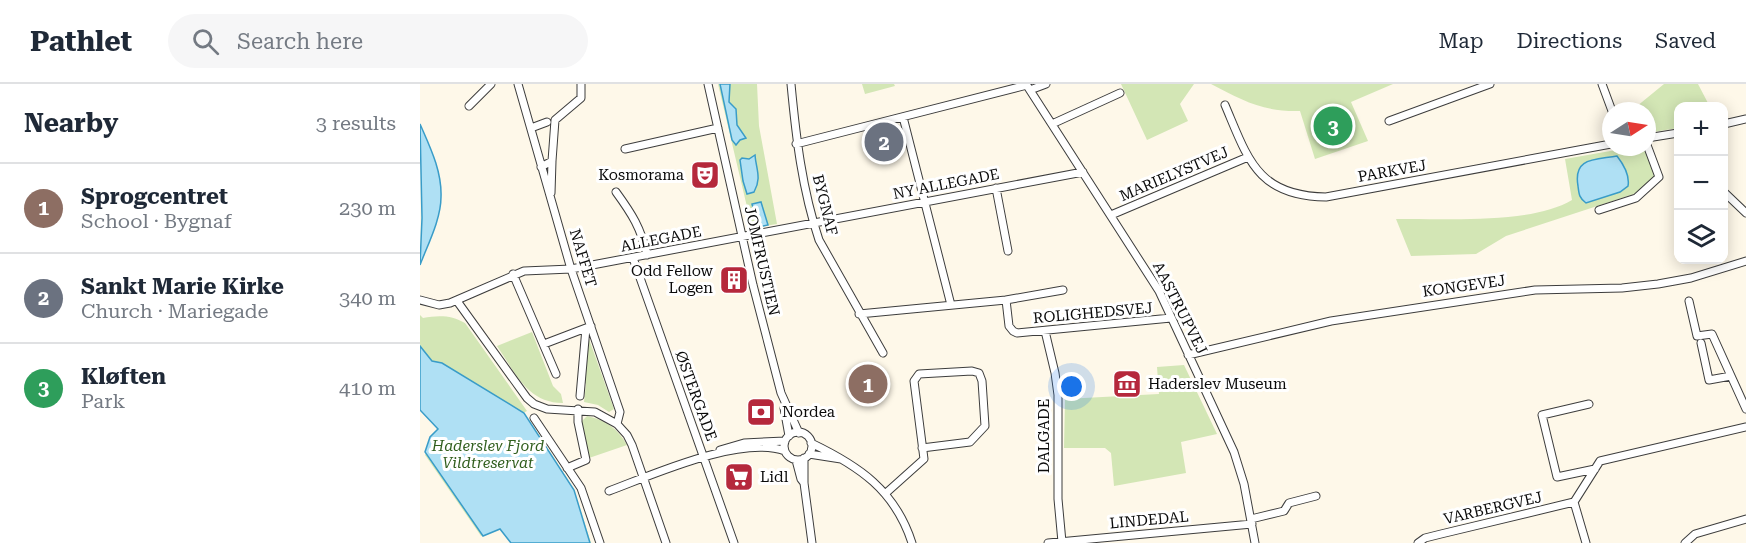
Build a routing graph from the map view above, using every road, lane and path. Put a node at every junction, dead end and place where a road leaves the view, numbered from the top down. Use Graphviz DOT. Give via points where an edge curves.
graph roads {
  1 [pos="491,84"];
  2 [pos="518,84"];
  3 [pos="581,84"];
  4 [pos="708,84"];
  5 [pos="791,84"];
  6 [pos="1046,84"];
  7 [pos="1490,84"];
  8 [pos="1602,84"];
  9 [pos="1028,86"];
  10 [pos="1120,93"];
  11 [pos="1609,102"];
  12 [pos="1225,105"];
  13 [pos="469,106"];
  14 [pos="903,117"];
  15 [pos="1746,119"];
  16 [pos="1389,121"];
  17 [pos="547,122"];
  18 [pos="1728,123"];
  19 [pos="1053,124"];
  20 [pos="531,128"];
  21 [pos="718,128"];
  22 [pos="1674,135"];
  23 [pos="1656,137"];
  24 [pos="796,144"];
  25 [pos="1602,146"];
  26 [pos="625,149"];
  27 [pos="1651,156"];
  28 [pos="1248,158"];
  29 [pos="552,161"];
  30 [pos="541,167"];
  31 [pos="1083,172"];
  32 [pos="996,188"];
  33 [pos="616,192"];
  34 [pos="1728,196"];
  35 [pos="550,198"];
  36 [pos="925,202"];
  37 [pos="1599,210"];
  38 [pos="1746,213"];
  39 [pos="1111,214"];
  40 [pos="813,223"];
  41 [pos="742,237"];
  42 [pos="1008,250"];
  43 [pos="646,255"];
  44 [pos="633,258"];
  45 [pos="1746,261"];
  46 [pos="571,269"];
  47 [pos="513,274"];
  48 [pos="1064,290"];
  49 [pos="1006,300"];
  50 [pos="421,301"];
  51 [pos="457,301"];
  52 [pos="1689,301"];
  53 [pos="951,305"];
  54 [pos="859,314"];
  55 [pos="1171,318"];
  56 [pos="588,327"];
  57 [pos="1046,331"];
  58 [pos="1701,343"];
  59 [pos="544,344"];
  60 [pos="883,353"];
  61 [pos="1188,355"];
  62 [pos="556,374"];
  63 [pos="1731,376"];
  64 [pos="579,396"];
  65 [pos="783,400"];
  66 [pos="1589,404"];
  67 [pos="578,409"];
  68 [pos="1746,409"];
  69 [pos="534,418"];
  70 [pos="617,424"];
  71 [pos="1746,427"];
  72 [pos="799,433"];
  73 [pos="787,438"];
  74 [pos="811,444"];
  75 [pos="922,448"];
  76 [pos="785,451"];
  77 [pos="807,456"];
  78 [pos="707,457"];
  79 [pos="841,459"];
  80 [pos="796,460"];
  81 [pos="567,468"];
  82 [pos="1595,469"];
  83 [pos="644,478"];
  84 [pos="804,483"];
  85 [pos="609,491"];
  86 [pos="886,493"];
  87 [pos="1316,496"];
  88 [pos="1575,502"];
  89 [pos="1746,519"];
  90 [pos="1251,522"];
  91 [pos="1062,542"];
  92 [pos="600,543"];
  93 [pos="666,543"];
  94 [pos="734,543"];
  95 [pos="812,543"];
  96 [pos="912,543"];
  97 [pos="1048,543"];
  98 [pos="1255,543"];
  99 [pos="1418,543"];
  100 [pos="1586,543"];
  101 [pos="1686,543"];
  1 -- 13 [label="street"];
  2 -- 20 [label="street, NAFFET"];
  3 -- 29 [label="street, NAFFET" via="581,98 555,120"];
  4 -- 21 [label="street, JOMFRUSTIEN"];
  5 -- 24 [label="street, BYGNAF"];
  6 -- 9 [label="street"];
  7 -- 16 [label="street"];
  8 -- 11 [label="street"];
  9 -- 14 [label="street"];
  9 -- 19 [label="street, AASTRUPVEJ"];
  10 -- 19 [label="street"];
  12 -- 28 [label="street, PARKVEJ"];
  14 -- 24 [label="street"];
  14 -- 36 [label="street"];
  15 -- 18 [label="street"];
  17 -- 20 [label="street"];
  19 -- 31 [label="street, AASTRUPVEJ"];
  20 -- 30 [label="street, NAFFET"];
  21 -- 26 [label="street"];
  21 -- 41 [label="street, JOMFRUSTIEN"];
  22 -- 23 [label="street"];
  24 -- 40 [label="street, BYGNAF"];
  25 -- 28 [label="street, PARKVEJ" via="1326,197 1291,193 1257,171"];
  27 -- 37 [label="street" via="1659,177 1636,198"];
  28 -- 39 [label="street, MARIELYSTVEJ"];
  29 -- 30 [label="street"];
  29 -- 35 [label="street, NAFFET"];
  30 -- 35 [label="street, NAFFET"];
  31 -- 32 [label="street, NY ALLEGADE"];
  31 -- 39 [label="street, AASTRUPVEJ"];
  32 -- 36 [label="street, NY ALLEGADE"];
  32 -- 42 [label="street"];
  33 -- 43 [label="street" via="643,235"];
  34 -- 38 [label="street"];
  35 -- 46 [label="street, NAFFET"];
  36 -- 40 [label="street, NY ALLEGADE"];
  36 -- 53 [label="street"];
  39 -- 55 [label="street, AASTRUPVEJ" via="1149,273"];
  40 -- 41 [label="street, ALLEGADE"];
  40 -- 54 [label="street, BYGNAF" via="824,253"];
  41 -- 43 [label="street, ALLEGADE"];
  41 -- 65 [label="street, JOMFRUSTIEN"];
  43 -- 44 [label="street, ALLEGADE"];
  44 -- 46 [label="street, ALLEGADE"];
  44 -- 78 [label="street, ØSTERGADE"];
  45 -- 61 [label="street, KONGEVEJ" via="1658,284 1535,290 1341,319"];
  46 -- 47 [label="street, ALLEGADE" via="536,269"];
  46 -- 56 [label="street, NAFFET"];
  47 -- 51 [label="street, ALLEGADE"];
  47 -- 59 [label="street"];
  48 -- 49 [label="street, ROLIGHEDSVEJ"];
  49 -- 53 [label="street, ROLIGHEDSVEJ"];
  49 -- 57 [label="street, ROLIGHEDSVEJ" via="1013,331"];
  50 -- 51 [label="street" via="439,305"];
  51 -- 67 [label="street" via="527,398 547,409"];
  52 -- 63 [label="street" via="1697,336 1712,334"];
  53 -- 54 [label="street, ROLIGHEDSVEJ"];
  54 -- 60 [label="street, BYGNAF"];
  55 -- 57 [label="street, ROLIGHEDSVEJ"];
  55 -- 61 [label="street, AASTRUPVEJ"];
  56 -- 59 [label="street"];
  56 -- 64 [label="street"];
  56 -- 70 [label="street, NAFFET" via="620,412"];
  57 -- 91 [label="street, DALGADE" via="1058,394"];
  58 -- 63 [label="street" via="1708,380"];
  59 -- 62 [label="street"];
  61 -- 90 [label="street, AASTRUPVEJ" via="1234,452"];
  63 -- 68 [label="street"];
  65 -- 72 [label="street, JOMFRUSTIEN"];
  65 -- 73 [label="street, JOMFRUSTIEN"];
  66 -- 82 [label="street, VARBERGVEJ" via="1542,415 1557,477"];
  67 -- 70 [label="street" via="595,412"];
  67 -- 81 [label="street" via="586,460"];
  69 -- 81 [label="street"];
  70 -- 83 [label="street" via="632,445"];
  71 -- 82 [label="street, VARBERGVEJ" via="1600,461"];
  72 -- 73 [label="street"];
  72 -- 74 [label="street" via="807,436"];
  73 -- 76 [label="street"];
  73 -- 78 [label="street" via="730,446"];
  74 -- 77 [label="street"];
  74 -- 79 [label="street"];
  75 -- 75 [label="street" via="914,381 919,375 979,373 985,426 970,442"];
  75 -- 86 [label="street" via="924,459"];
  76 -- 78 [label="street" via="752,448"];
  76 -- 80 [label="street"];
  77 -- 79 [label="street"];
  77 -- 80 [label="street"];
  77 -- 84 [label="street"];
  78 -- 83 [label="street"];
  78 -- 94 [label="street, ØSTERGADE"];
  79 -- 86 [label="street"];
  80 -- 84 [label="street"];
  81 -- 92 [label="street" via="581,488"];
  82 -- 88 [label="street"];
  83 -- 85 [label="street"];
  83 -- 93 [label="street"];
  84 -- 95 [label="street"];
  86 -- 96 [label="street"];
  87 -- 90 [label="street" via="1289,503 1284,511"];
  88 -- 99 [label="street, VARBERGVEJ" via="1425,538"];
  88 -- 100 [label="street"];
  89 -- 101 [label="street" via="1695,534"];
  90 -- 91 [label="street, LINDEDAL"];
  90 -- 98 [label="street, AASTRUPVEJ"];
  91 -- 97 [label="street, LINDEDAL"];
}
